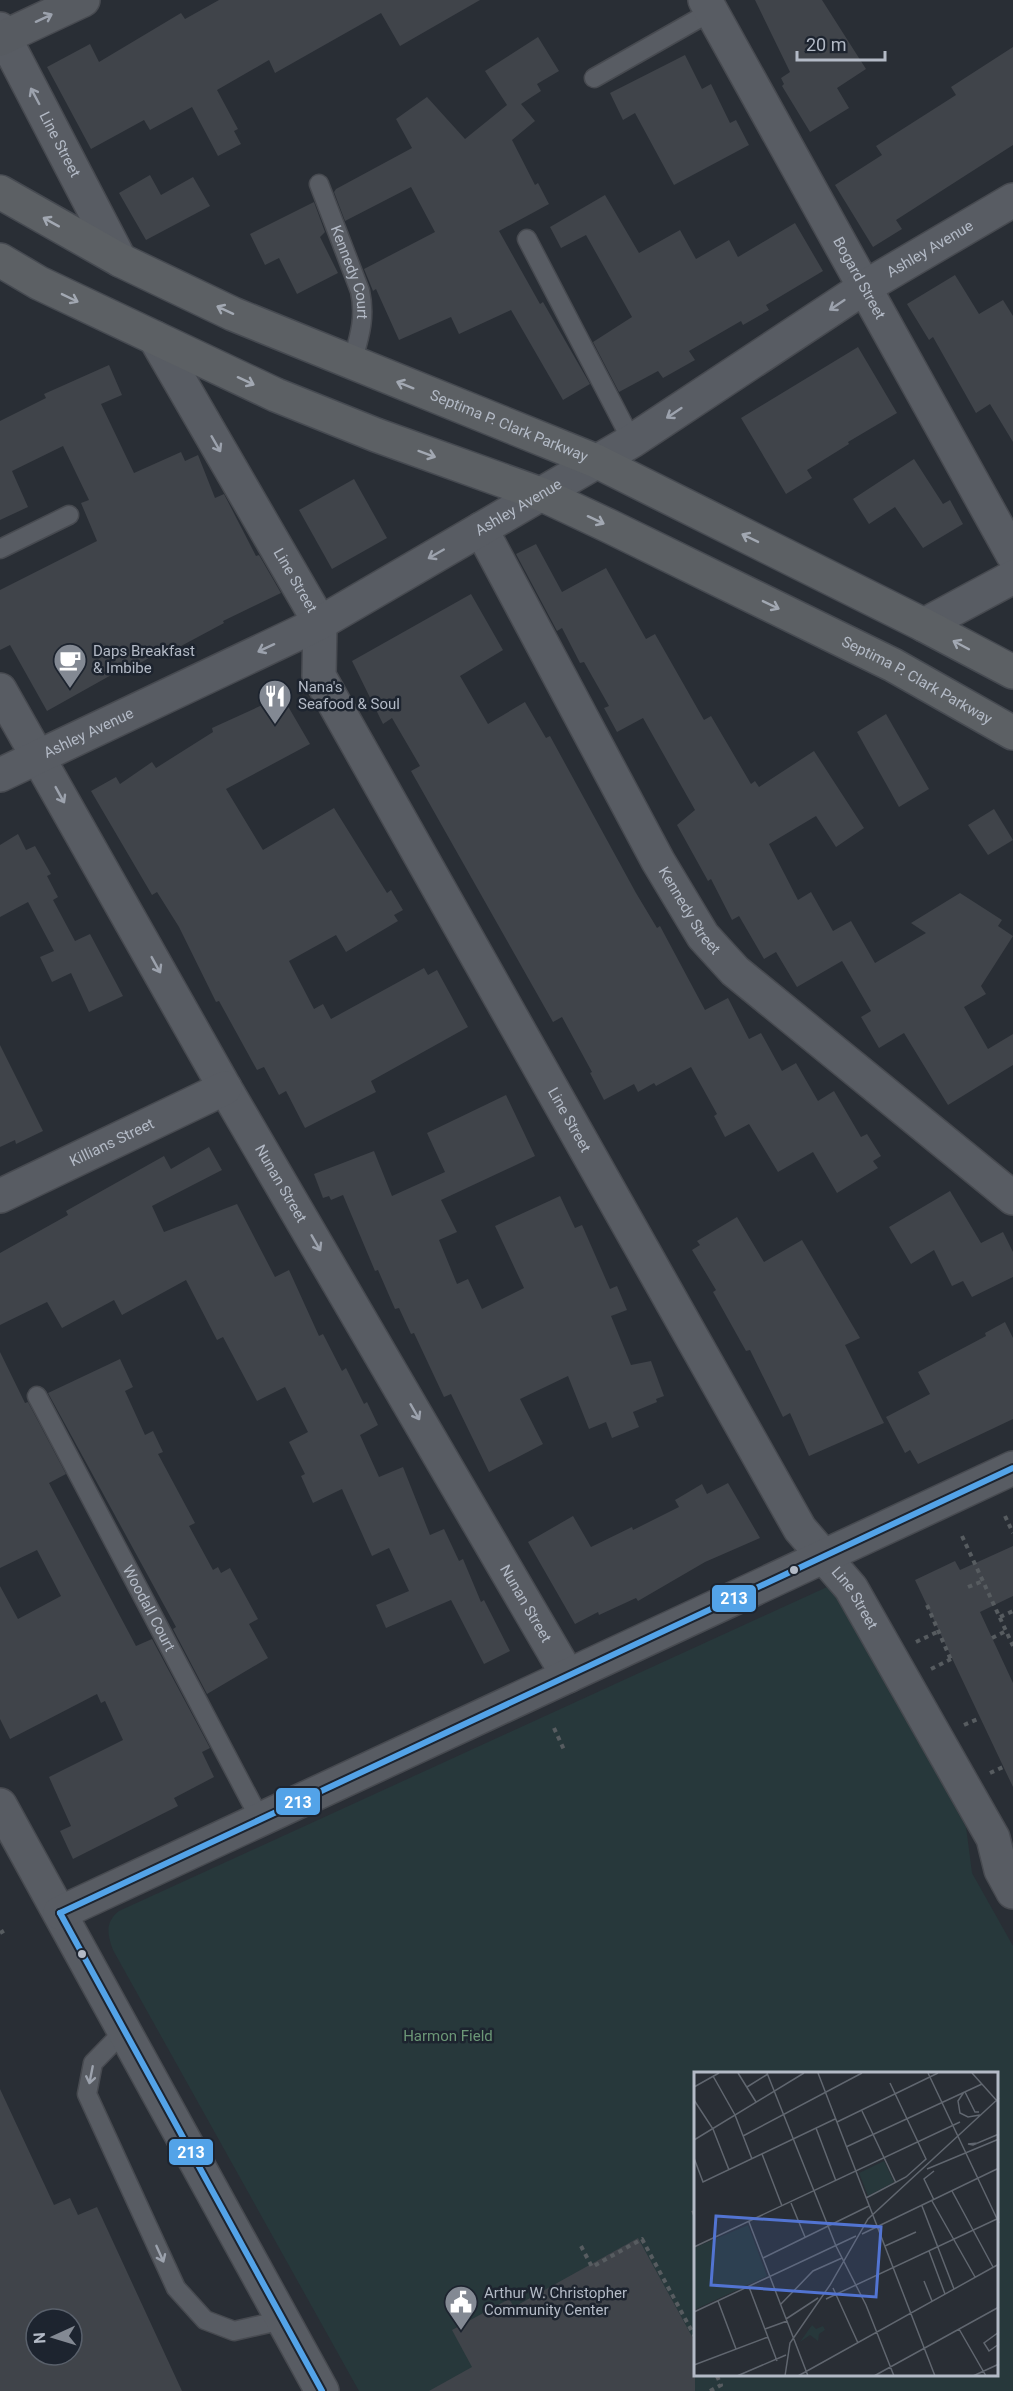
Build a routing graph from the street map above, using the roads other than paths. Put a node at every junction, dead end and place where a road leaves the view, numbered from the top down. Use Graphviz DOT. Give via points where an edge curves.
graph roads {
  1 [pos="83,0"];
  2 [pos="708,5"];
  3 [pos="2,35"];
  4 [pos="594,78"];
  5 [pos="319,183"];
  6 [pos="0,192"];
  7 [pos="1013,200"];
  8 [pos="527,239"];
  9 [pos="0,260"];
  10 [pos="120,260"];
  11 [pos="865,287"];
  12 [pos="155,339"];
  13 [pos="352,363"];
  14 [pos="632,441"];
  15 [pos="596,461"];
  16 [pos="543,495"];
  17 [pos="69,515"];
  18 [pos="481,529"];
  19 [pos="0,549"];
  20 [pos="1013,555"];
  21 [pos="1013,577"];
  22 [pos="320,623"];
  23 [pos="924,625"];
  24 [pos="1013,672"];
  25 [pos="0,690"];
  26 [pos="975,710"];
  27 [pos="1013,733"];
  28 [pos="1013,752"];
  29 [pos="39,756"];
  30 [pos="0,775"];
  31 [pos="225,1088"];
  32 [pos="0,1196"];
  33 [pos="1013,1198"];
  34 [pos="37,1396"];
  35 [pos="1013,1468"];
  36 [pos="824,1556"];
  37 [pos="568,1676"];
  38 [pos="0,1805"];
  39 [pos="260,1820"];
  40 [pos="1003,1834"];
  41 [pos="1013,1892"];
  42 [pos="60,1913"];
  43 [pos="125,2030"];
  44 [pos="283,2320"];
  45 [pos="322,2391"];
  3 -- 1 [label="main road, one-way"];
  2 -- 4 [label="lane"];
  2 -- 11 [label="street, Bogard Street"];
  10 -- 3 [label="street, Line Street, one-way"];
  5 -- 13 [label="lane, Kennedy Court" via="364,308 364,323"];
  10 -- 6 [label="highway, Septima P. Clark Parkway, one-way"];
  7 -- 11 [label="street, Ashley Avenue"];
  8 -- 14 [label="lane"];
  9 -- 12 [label="highway, Septima P. Clark Parkway, one-way"];
  13 -- 10 [label="highway, Septima P. Clark Parkway, one-way" via="233,314"];
  11 -- 14 [label="street, Ashley Avenue, one-way"];
  11 -- 20 [label="street, Bogard Street"];
  12 -- 16 [label="highway, Septima P. Clark Parkway, one-way" via="276,396"];
  12 -- 22 [label="street, Line Street, one-way"];
  15 -- 13 [label="highway, Septima P. Clark Parkway, one-way"];
  14 -- 15 [label="street, Ashley Avenue"];
  15 -- 16 [label="street, Ashley Avenue"];
  23 -- 15 [label="highway, Septima P. Clark Parkway, one-way"];
  16 -- 18 [label="street, Ashley Avenue"];
  16 -- 26 [label="highway, Septima P. Clark Parkway, one-way" via="893,665"];
  17 -- 19 [label="lane"];
  18 -- 22 [label="street, Ashley Avenue, one-way"];
  18 -- 33 [label="street, Kennedy Street" via="658,861 703,936 735,971"];
  21 -- 23 [label="street"];
  22 -- 29 [label="street, Ashley Avenue, one-way"];
  22 -- 36 [label="street, Line Street" via="319,676 800,1529"];
  24 -- 23 [label="highway, Septima P. Clark Parkway, one-way"];
  25 -- 29 [label="street, Nunan Street"];
  26 -- 27 [label="highway, Septima P. Clark Parkway"];
  26 -- 28 [label="street"];
  29 -- 30 [label="street, Ashley Avenue"];
  29 -- 31 [label="street, Nunan Street, one-way"];
  31 -- 32 [label="street, Killians Street"];
  31 -- 37 [label="street, Nunan Street, one-way"];
  34 -- 39 [label="lane, Woodall Court"];
  35 -- 36 [label="street"];
  36 -- 37 [label="street"];
  36 -- 40 [label="street, Line Street" via="854,1593"];
  37 -- 39 [label="street"];
  38 -- 42 [label="street"];
  39 -- 42 [label="street"];
  40 -- 41 [label="street, Line Street" via="1001,1870"];
  42 -- 43 [label="street"];
  43 -- 44 [label="street"];
  43 -- 44 [label="lane, one-way" via="93,2063 87,2094 176,2288 205,2320 234,2331"];
  44 -- 45 [label="street"];
}
